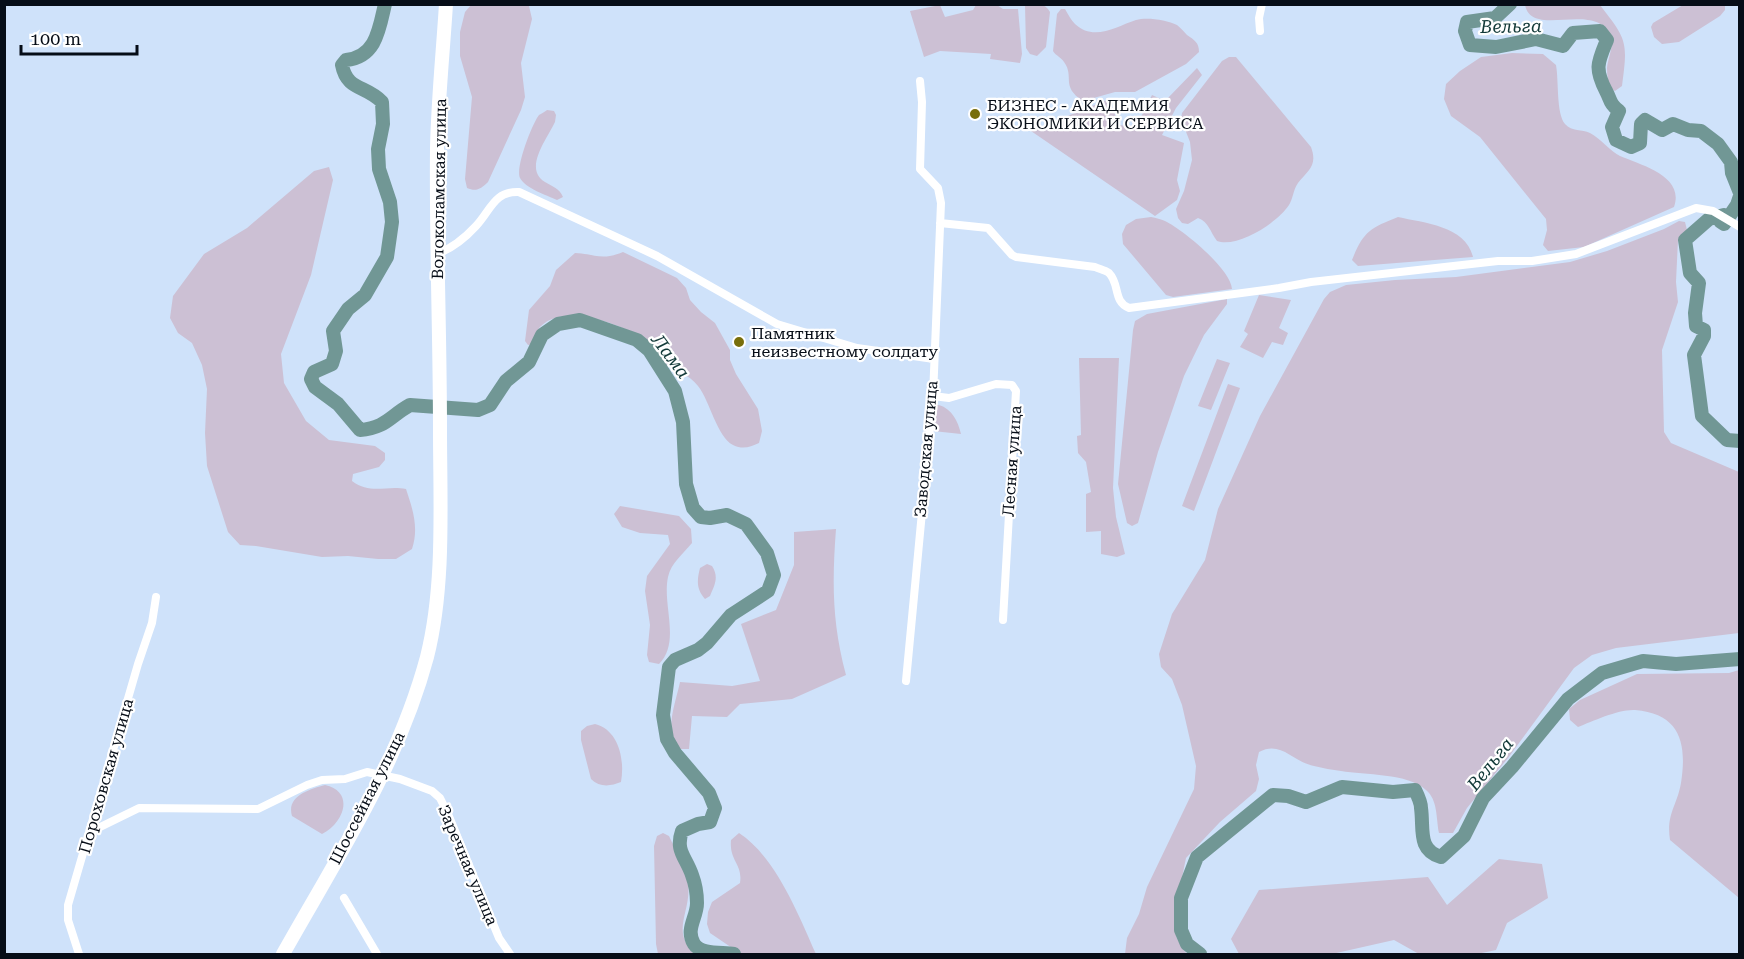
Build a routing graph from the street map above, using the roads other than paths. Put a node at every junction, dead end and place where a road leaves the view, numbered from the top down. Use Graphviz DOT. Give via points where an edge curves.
graph roads {
  1 [pos="446,4"];
  2 [pos="1262,4"];
  3 [pos="1260,31"];
  4 [pos="920,81"];
  5 [pos="940,223"];
  6 [pos="1740,227"];
  7 [pos="437,254"];
  8 [pos="934,359"];
  9 [pos="933,396"];
  10 [pos="440,454"];
  11 [pos="156,597"];
  12 [pos="1003,620"];
  13 [pos="906,681"];
  14 [pos="383,775"];
  15 [pos="90,832"];
  16 [pos="344,898"];
  17 [pos="80,954"];
  18 [pos="283,954"];
  19 [pos="377,954"];
  20 [pos="510,954"];
  1 -- 7 [label="main road, Волоколамская улица" via="437,145"];
  2 -- 3 [label="street"];
  4 -- 5 [label="street, Заводская улица" via="920,169 938,188"];
  5 -- 6 [label="street" via="988,228 1012,255 1107,272 1119,301 1129,308 1311,282 1576,254 1696,208 1713,211"];
  5 -- 8 [label="street, Заводская улица"];
  7 -- 8 [label="street" via="459,242 501,195 519,192 657,256 777,324 857,348"];
  7 -- 10 [label="main road, Волоколамская улица"];
  8 -- 9 [label="street, Заводская улица"];
  9 -- 12 [label="street, Лесная улица" via="949,398 1002,384 1012,385 1016,391"];
  9 -- 13 [label="street, Заводская улица"];
  10 -- 14 [label="main road, Шоссейная улица" via="437,580 427,655 407,719"];
  11 -- 15 [label="street, Пороховская улица" via="152,623"];
  14 -- 15 [label="street, Заречная улица" via="367,772 345,779 322,780 258,809 139,808"];
  14 -- 18 [label="main road, Шоссейная улица"];
  14 -- 20 [label="street, Заречная улица" via="418,785 440,798 499,938"];
  15 -- 17 [label="street, Пороховская улица" via="68,905 68,920"];
  16 -- 19 [label="street"];
}
